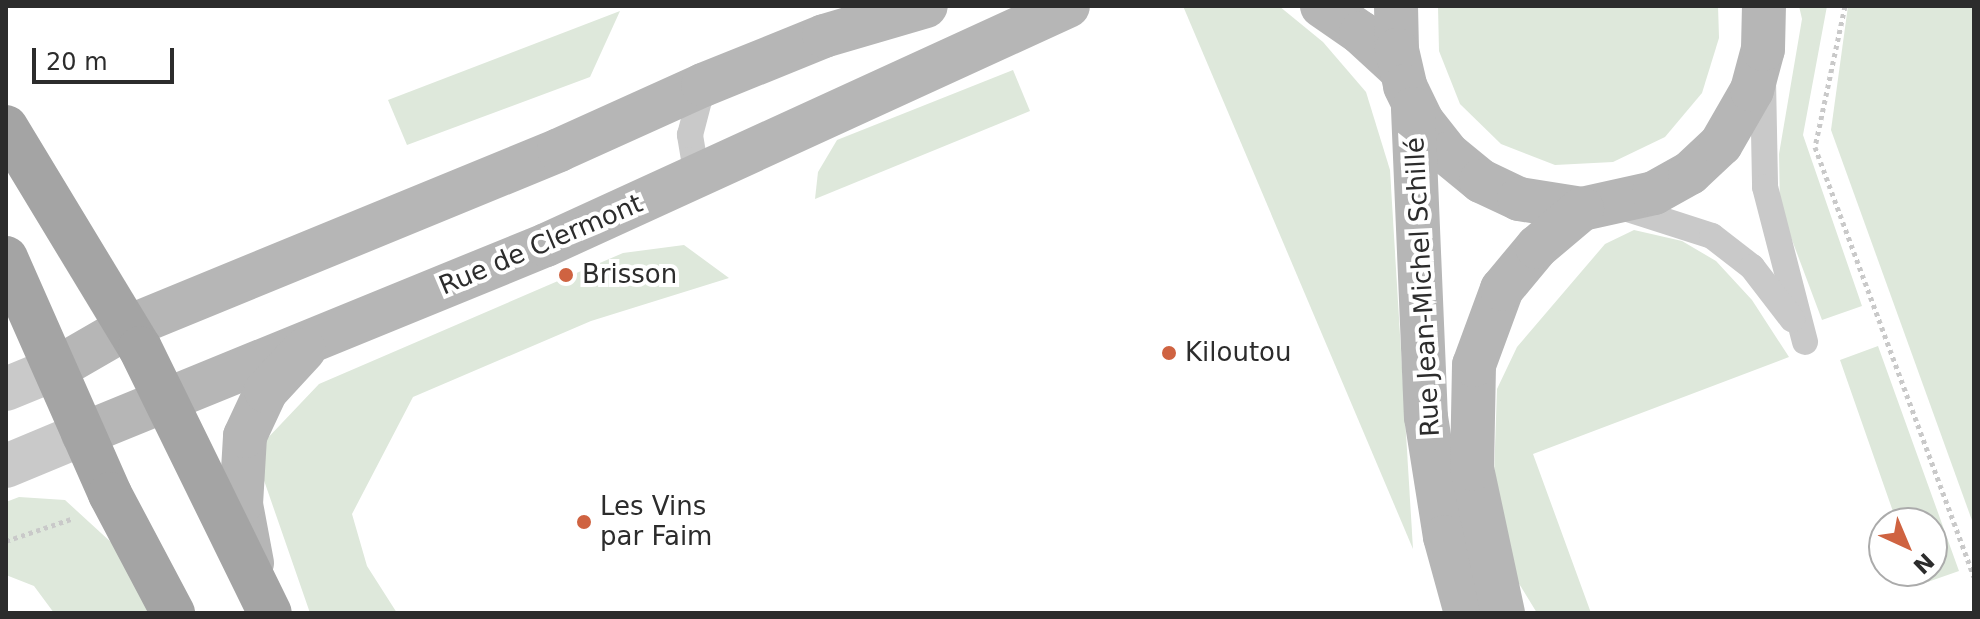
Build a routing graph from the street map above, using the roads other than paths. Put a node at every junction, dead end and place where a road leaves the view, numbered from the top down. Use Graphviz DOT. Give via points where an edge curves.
graph roads {
  1 [pos="1068,6"];
  2 [pos="1322,6"];
  3 [pos="1396,6"];
  4 [pos="1764,6"];
  5 [pos="912,8"];
  6 [pos="1763,49"];
  7 [pos="703,85"];
  8 [pos="1406,86"];
  9 [pos="6,127"];
  10 [pos="697,177"];
  11 [pos="1597,208"];
  12 [pos="6,258"];
  13 [pos="128,327"];
  14 [pos="324,335"];
  15 [pos="57,368"];
  16 [pos="6,389"];
  17 [pos="166,401"];
  18 [pos="83,434"];
  19 [pos="6,466"];
  20 [pos="263,597"];
  21 [pos="173,613"];
  22 [pos="1466,613"];
  23 [pos="1503,613"];
  1 -- 10 [label="main road, Rue de Clermont"];
  2 -- 8 [label="main road"];
  3 -- 8 [label="main road, Rue Jean-Michel Schillé"];
  4 -- 6 [label="main road"];
  5 -- 7 [label="main road" via="824,36"];
  6 -- 11 [label="main road" via="1744,109 1706,159 1663,189"];
  6 -- 11 [label="lane" via="1765,187 1805,342 1772,290 1730,249 1669,218"];
  7 -- 10 [label="lane" via="690,135"];
  7 -- 13 [label="main road" via="559,150"];
  8 -- 11 [label="main road" via="1434,138 1481,181 1519,199"];
  8 -- 22 [label="main road, Rue Jean-Michel Schillé" via="1426,417 1445,537"];
  9 -- 13 [label="main road"];
  10 -- 14 [label="main road, Rue de Clermont"];
  11 -- 23 [label="main road, Rue Jean-Michel Schillé" via="1537,247 1502,289 1474,365 1472,469"];
  12 -- 15 [label="main road"];
  13 -- 15 [label="main road"];
  13 -- 17 [label="main road"];
  14 -- 17 [label="main road, Rue de Clermont"];
  14 -- 20 [label="main road" via="275,379 245,436 241,504"];
  15 -- 16 [label="street"];
  15 -- 18 [label="main road"];
  17 -- 18 [label="main road, Rue de Clermont"];
  17 -- 20 [label="main road"];
  18 -- 19 [label="street, Rue de Clermont"];
  18 -- 21 [label="main road"];
}
